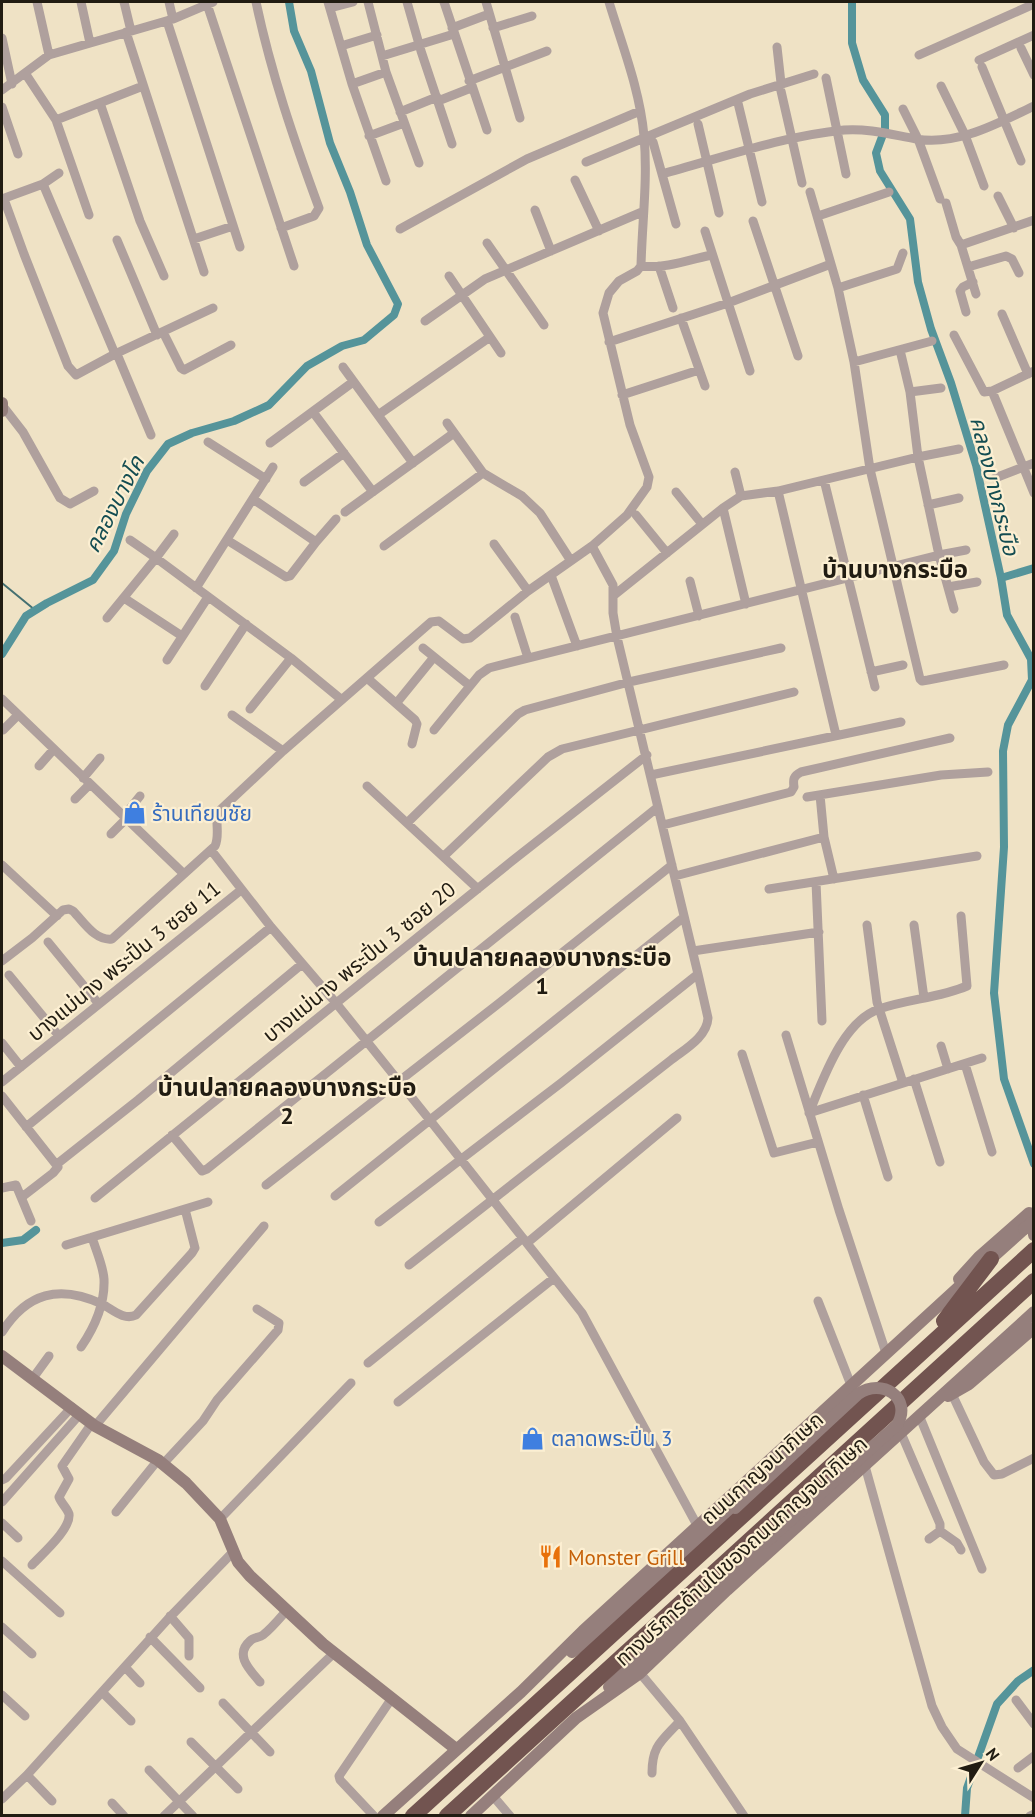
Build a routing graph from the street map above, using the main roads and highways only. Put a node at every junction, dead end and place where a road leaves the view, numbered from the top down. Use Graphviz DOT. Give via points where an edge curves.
graph roads {
  1 [pos="1030,1228"];
  2 [pos="1030,1253"];
  3 [pos="991,1258"];
  4 [pos="1032,1282"];
  5 [pos="942,1301"];
  6 [pos="1033,1312"];
  7 [pos="1034,1328"];
  8 [pos="921,1353"];
  9 [pos="2,1356"];
  10 [pos="931,1405"];
  11 [pos="521,1692"];
  12 [pos="576,1718"];
  13 [pos="456,1749"];
  14 [pos="474,1814"];
  15 [pos="383,1815"];
  16 [pos="413,1815"];
  17 [pos="447,1815"];
  1 -- 3 [label="main road"];
  1 -- 5 [label="main road" via="1029,1213 971,1264"];
  2 -- 8 [label="highway, ถนนกาญจนาภิเษก"];
  3 -- 5 [label="main road"];
  3 -- 8 [label="highway"];
  4 -- 17 [label="highway"];
  5 -- 11 [label="main road"];
  6 -- 10 [label="main road, ทางบริการด้านในของถนนกาญจนาภิเษก"];
  7 -- 10 [label="main road" via="969,1384"];
  8 -- 16 [label="highway, ถนนกาญจนาภิเษก"];
  9 -- 13 [label="main road" via="93,1424 160,1462 200,1496 220,1519 246,1572 334,1653"];
  10 -- 12 [label="main road, ทางบริการด้านในของถนนกาญจนาภิเษก" via="639,1673"];
  11 -- 12 [label="main road, bridge" via="601,1630 858,1394 872,1387 887,1389 896,1397 902,1407 897,1425"];
  11 -- 13 [label="main road"];
  12 -- 14 [label="main road, ทางบริการด้านในของถนนกาญจนาภิเษก"];
  13 -- 15 [label="main road"];
}
